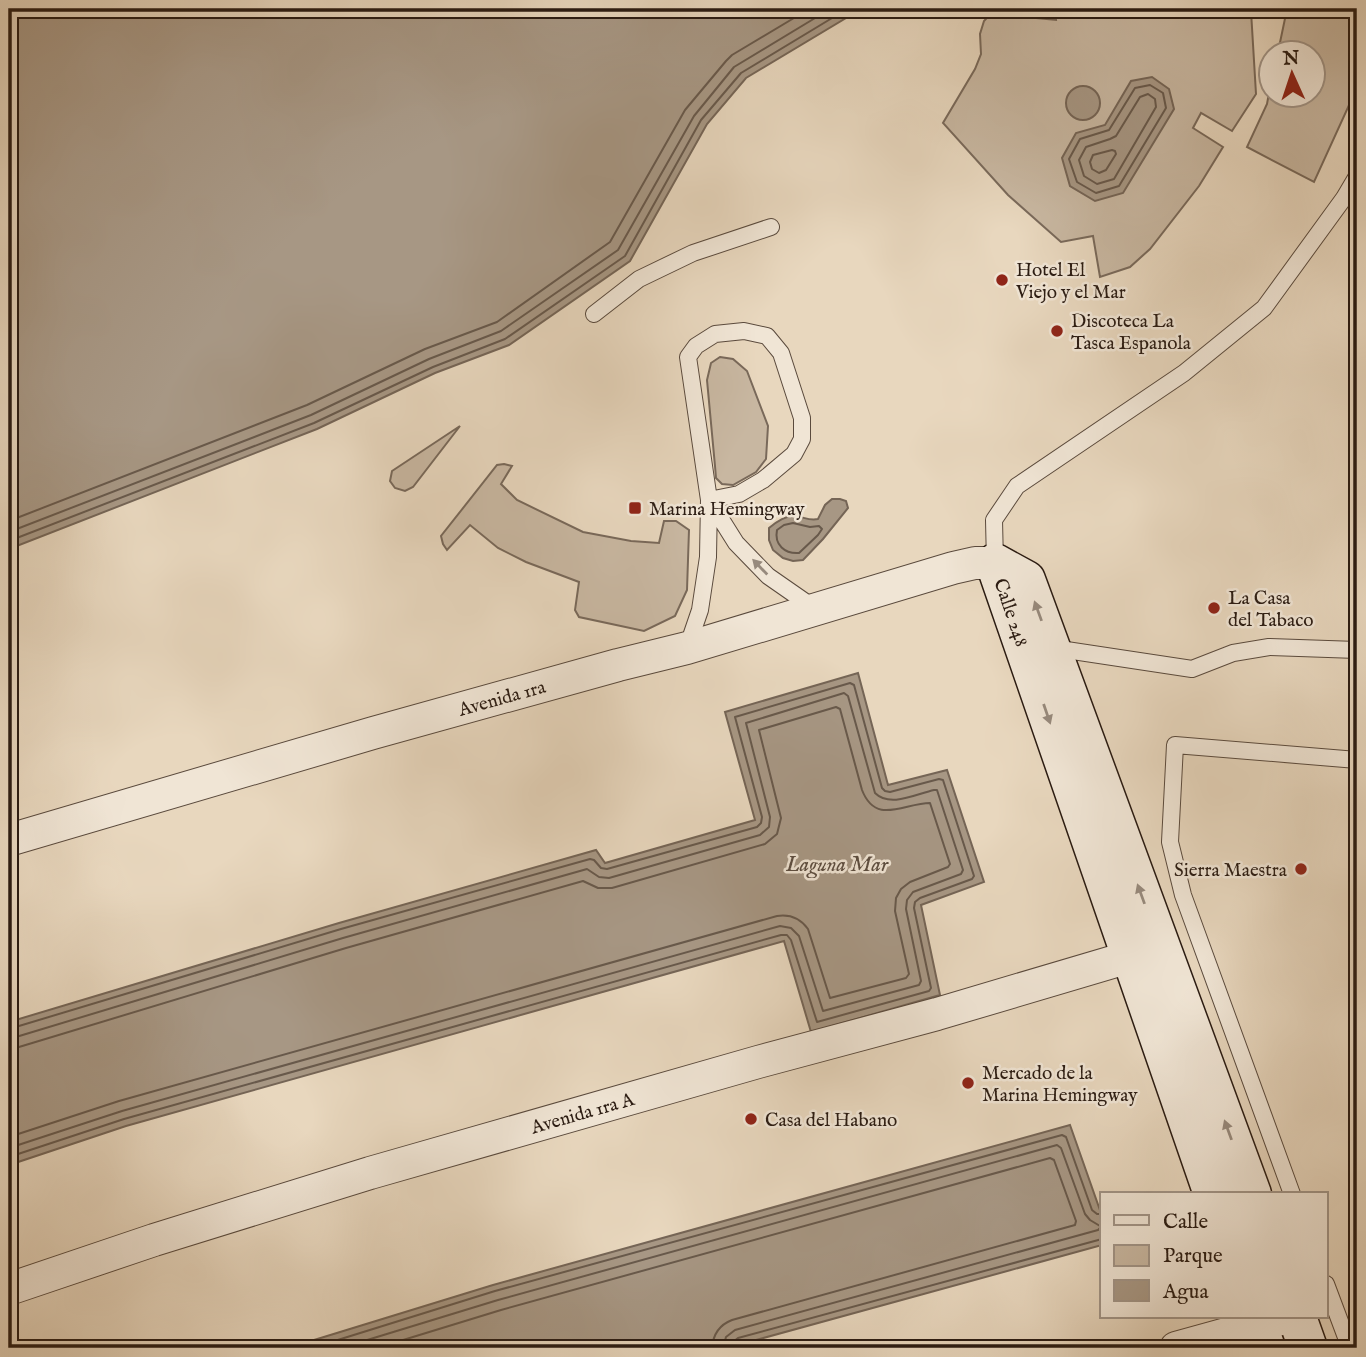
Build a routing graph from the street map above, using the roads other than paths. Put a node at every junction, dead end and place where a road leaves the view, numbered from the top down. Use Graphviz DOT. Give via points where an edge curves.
graph roads {
  1 [pos="1357,176"];
  2 [pos="771,227"];
  3 [pos="594,314"];
  4 [pos="709,500"];
  5 [pos="996,563"];
  6 [pos="814,608"];
  7 [pos="687,648"];
  8 [pos="1051,648"];
  9 [pos="1357,650"];
  10 [pos="1357,760"];
  11 [pos="9,840"];
  12 [pos="1146,952"];
  13 [pos="1212,1192"];
  14 [pos="1251,1192"];
  15 [pos="1291,1192"];
  16 [pos="9,1289"];
  17 [pos="1328,1289"];
  18 [pos="1297,1318"];
  19 [pos="1267,1327"];
  20 [pos="1176,1348"];
  21 [pos="1308,1348"];
  22 [pos="1350,1348"];
  1 -- 5 [label="lane" via="1264,308 1184,373 1017,486 994,520"];
  2 -- 3 [label="lane" via="693,253 639,279"];
  4 -- 4 [label="lane" via="739,494 763,480 794,454 802,439 802,418 781,353 767,336 744,331 715,334 688,357"];
  6 -- 4 [label="lane, one-way" via="768,576 736,542"];
  4 -- 7 [label="lane" via="708,557 700,610"];
  5 -- 6 [label="street, Avenida 1ra" via="953,568"];
  8 -- 5 [label="street, Calle 248, one-way" via="1026,580"];
  5 -- 12 [label="street, Calle 248, one-way"];
  6 -- 7 [label="street, Avenida 1ra"];
  7 -- 11 [label="street, Avenida 1ra" via="373,733"];
  8 -- 9 [label="lane" via="1192,669 1233,653 1269,647"];
  12 -- 8 [label="street, Calle 248, one-way"];
  10 -- 15 [label="lane" via="1175,746 1170,842 1183,895"];
  12 -- 13 [label="street, Calle 248"];
  14 -- 12 [label="street, Calle 248, one-way"];
  12 -- 16 [label="street, Avenida 1ra A" via="370,1173"];
  17 -- 22 [label="lane"];
  18 -- 21 [label="street"];
  19 -- 20 [label="street"];
}
